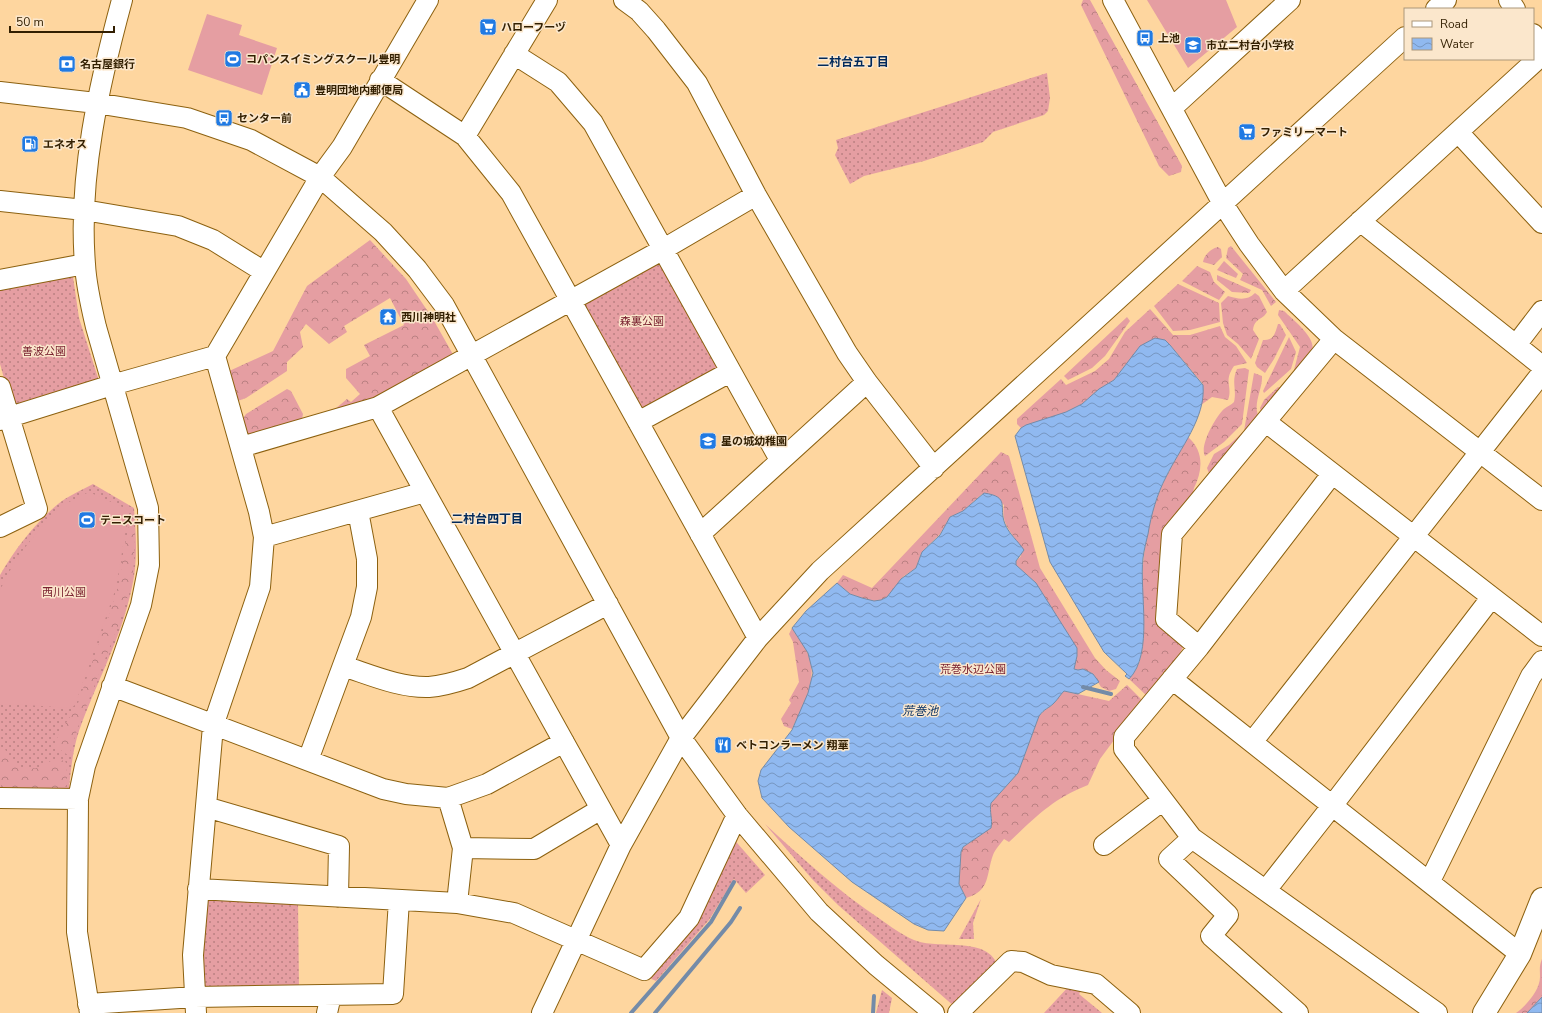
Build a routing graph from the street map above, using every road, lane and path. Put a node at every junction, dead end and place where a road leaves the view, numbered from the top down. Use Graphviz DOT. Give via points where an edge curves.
graph roads {
  1 [pos="117,0"];
  2 [pos="428,0"];
  3 [pos="547,0"];
  4 [pos="624,0"];
  5 [pos="1113,0"];
  6 [pos="1290,0"];
  7 [pos="1446,0"];
  8 [pos="1437,8"];
  9 [pos="1534,35"];
  10 [pos="1404,38"];
  11 [pos="1542,47"];
  12 [pos="514,54"];
  13 [pos="1542,55"];
  14 [pos="380,80"];
  15 [pos="0,92"];
  16 [pos="96,103"];
  17 [pos="1172,108"];
  18 [pos="1458,132"];
  19 [pos="465,136"];
  20 [pos="320,178"];
  21 [pos="756,195"];
  22 [pos="0,201"];
  23 [pos="1223,204"];
  24 [pos="84,210"];
  25 [pos="1360,221"];
  26 [pos="1542,223"];
  27 [pos="662,250"];
  28 [pos="85,264"];
  29 [pos="263,271"];
  30 [pos="0,280"];
  31 [pos="1284,291"];
  32 [pos="571,299"];
  33 [pos="1542,311"];
  34 [pos="1334,339"];
  35 [pos="1516,345"];
  36 [pos="215,356"];
  37 [pos="471,356"];
  38 [pos="1542,366"];
  39 [pos="730,372"];
  40 [pos="1542,373"];
  41 [pos="867,382"];
  42 [pos="112,385"];
  43 [pos="0,386"];
  44 [pos="378,407"];
  45 [pos="4,418"];
  46 [pos="638,422"];
  47 [pos="1266,422"];
  48 [pos="241,447"];
  49 [pos="1481,451"];
  50 [pos="780,460"];
  51 [pos="934,468"];
  52 [pos="1332,474"];
  53 [pos="425,492"];
  54 [pos="1542,500"];
  55 [pos="358,511"];
  56 [pos="0,527"];
  57 [pos="700,534"];
  58 [pos="264,537"];
  59 [pos="1412,537"];
  60 [pos="1491,598"];
  61 [pos="608,604"];
  62 [pos="1542,636"];
  63 [pos="758,638"];
  64 [pos="1199,647"];
  65 [pos="515,654"];
  66 [pos="343,666"];
  67 [pos="1538,673"];
  68 [pos="1172,679"];
  69 [pos="112,686"];
  70 [pos="213,726"];
  71 [pos="681,738"];
  72 [pos="1253,741"];
  73 [pos="564,742"];
  74 [pos="308,760"];
  75 [pos="0,798"];
  76 [pos="448,798"];
  77 [pos="78,799"];
  78 [pos="1163,800"];
  79 [pos="1332,806"];
  80 [pos="206,807"];
  81 [pos="601,809"];
  82 [pos="737,815"];
  83 [pos="1192,838"];
  84 [pos="621,845"];
  85 [pos="1104,845"];
  86 [pos="463,848"];
  87 [pos="1430,881"];
  88 [pos="198,888"];
  89 [pos="1266,890"];
  90 [pos="338,897"];
  91 [pos="1542,898"];
  92 [pos="399,900"];
  93 [pos="457,903"];
  94 [pos="575,940"];
  95 [pos="1520,954"];
  96 [pos="329,1004"];
  97 [pos="196,1005"];
  98 [pos="89,1008"];
  99 [pos="542,1013"];
  100 [pos="934,1013"];
  101 [pos="958,1013"];
  102 [pos="1130,1013"];
  103 [pos="1298,1013"];
  104 [pos="1437,1013"];
  105 [pos="1484,1013"];
  1 -- 16 [label="street"];
  2 -- 14 [label="street"];
  3 -- 12 [label="street"];
  4 -- 21 [label="street" via="639,11 656,30 697,83"];
  5 -- 17 [label="street"];
  6 -- 17 [label="street"];
  7 -- 8 [label="street"];
  9 -- 11 [label="street"];
  10 -- 23 [label="street"];
  12 -- 19 [label="street"];
  12 -- 27 [label="street" via="558,82 593,123"];
  13 -- 18 [label="street"];
  14 -- 19 [label="street"];
  14 -- 20 [label="street" via="342,147"];
  15 -- 16 [label="street"];
  16 -- 20 [label="street" via="187,118 251,140"];
  16 -- 24 [label="street"];
  17 -- 23 [label="street"];
  18 -- 25 [label="street"];
  18 -- 26 [label="street"];
  19 -- 32 [label="street" via="512,193"];
  20 -- 29 [label="street"];
  20 -- 37 [label="street" via="383,232 417,268 444,306"];
  21 -- 27 [label="street"];
  21 -- 41 [label="street"];
  22 -- 24 [label="street"];
  23 -- 31 [label="street"];
  23 -- 51 [label="street"];
  24 -- 28 [label="street"];
  24 -- 29 [label="street" via="178,226 213,240"];
  25 -- 31 [label="street"];
  25 -- 35 [label="street"];
  27 -- 32 [label="street"];
  27 -- 39 [label="street"];
  28 -- 30 [label="street"];
  28 -- 42 [label="street" via="89,296"];
  29 -- 36 [label="street"];
  31 -- 34 [label="street"];
  32 -- 37 [label="street"];
  32 -- 46 [label="street"];
  33 -- 35 [label="street"];
  34 -- 47 [label="street"];
  34 -- 49 [label="street"];
  35 -- 38 [label="street"];
  36 -- 42 [label="street"];
  36 -- 48 [label="street"];
  37 -- 44 [label="street"];
  37 -- 61 [label="street"];
  39 -- 46 [label="street"];
  39 -- 50 [label="street"];
  40 -- 49 [label="street"];
  41 -- 50 [label="street"];
  41 -- 51 [label="street"];
  42 -- 45 [label="street"];
  42 -- 69 [label="street" via="148,508 150,565 141,605"];
  43 -- 45 [label="street"];
  44 -- 48 [label="street"];
  44 -- 53 [label="street"];
  45 -- 56 [label="street" via="37,509"];
  46 -- 57 [label="street"];
  47 -- 52 [label="street"];
  47 -- 64 [label="street" via="1172,534 1166,619"];
  48 -- 58 [label="street"];
  49 -- 54 [label="street"];
  49 -- 59 [label="street"];
  50 -- 57 [label="street"];
  51 -- 63 [label="street" via="820,571"];
  52 -- 59 [label="street"];
  52 -- 64 [label="street"];
  53 -- 55 [label="street"];
  53 -- 65 [label="street"];
  55 -- 58 [label="street"];
  55 -- 66 [label="street" via="367,559 366,587 361,617"];
  57 -- 63 [label="street"];
  58 -- 70 [label="street" via="260,588"];
  59 -- 60 [label="street"];
  59 -- 72 [label="street"];
  60 -- 62 [label="street"];
  60 -- 79 [label="street"];
  61 -- 65 [label="street"];
  61 -- 71 [label="street"];
  63 -- 71 [label="street"];
  64 -- 68 [label="street"];
  65 -- 66 [label="street" via="468,678 430,687 392,682"];
  65 -- 73 [label="street"];
  66 -- 74 [label="street"];
  67 -- 87 [label="street"];
  68 -- 72 [label="street"];
  68 -- 78 [label="street" via="1124,737 1124,749"];
  69 -- 70 [label="street"];
  69 -- 77 [label="street" via="85,766"];
  70 -- 74 [label="street"];
  70 -- 80 [label="street"];
  71 -- 82 [label="street"];
  71 -- 84 [label="street"];
  72 -- 79 [label="street"];
  73 -- 76 [label="street" via="487,784"];
  73 -- 81 [label="street"];
  74 -- 76 [label="street" via="384,789"];
  75 -- 77 [label="street"];
  76 -- 86 [label="street"];
  77 -- 98 [label="street" via="77,932"];
  78 -- 83 [label="street"];
  78 -- 85 [label="street"];
  79 -- 87 [label="street"];
  79 -- 89 [label="street"];
  80 -- 88 [label="street"];
  80 -- 90 [label="street" via="339,846"];
  81 -- 84 [label="street"];
  81 -- 86 [label="street" via="534,849"];
  82 -- 94 [label="street" via="689,918 644,970"];
  82 -- 100 [label="street" via="818,912"];
  83 -- 89 [label="street"];
  83 -- 103 [label="street" via="1170,859 1228,915 1211,936"];
  84 -- 94 [label="street"];
  86 -- 93 [label="street"];
  87 -- 95 [label="street"];
  88 -- 90 [label="street"];
  88 -- 97 [label="street" via="193,955"];
  89 -- 104 [label="street"];
  90 -- 92 [label="street"];
  91 -- 95 [label="main road"];
  92 -- 93 [label="street"];
  92 -- 96 [label="street" via="393,994"];
  93 -- 94 [label="street" via="514,913"];
  94 -- 99 [label="street"];
  95 -- 105 [label="main road"];
  96 -- 97 [label="street"];
  97 -- 98 [label="street"];
  101 -- 102 [label="street" via="1011,961 1023,962 1050,975 1096,984"];
}
